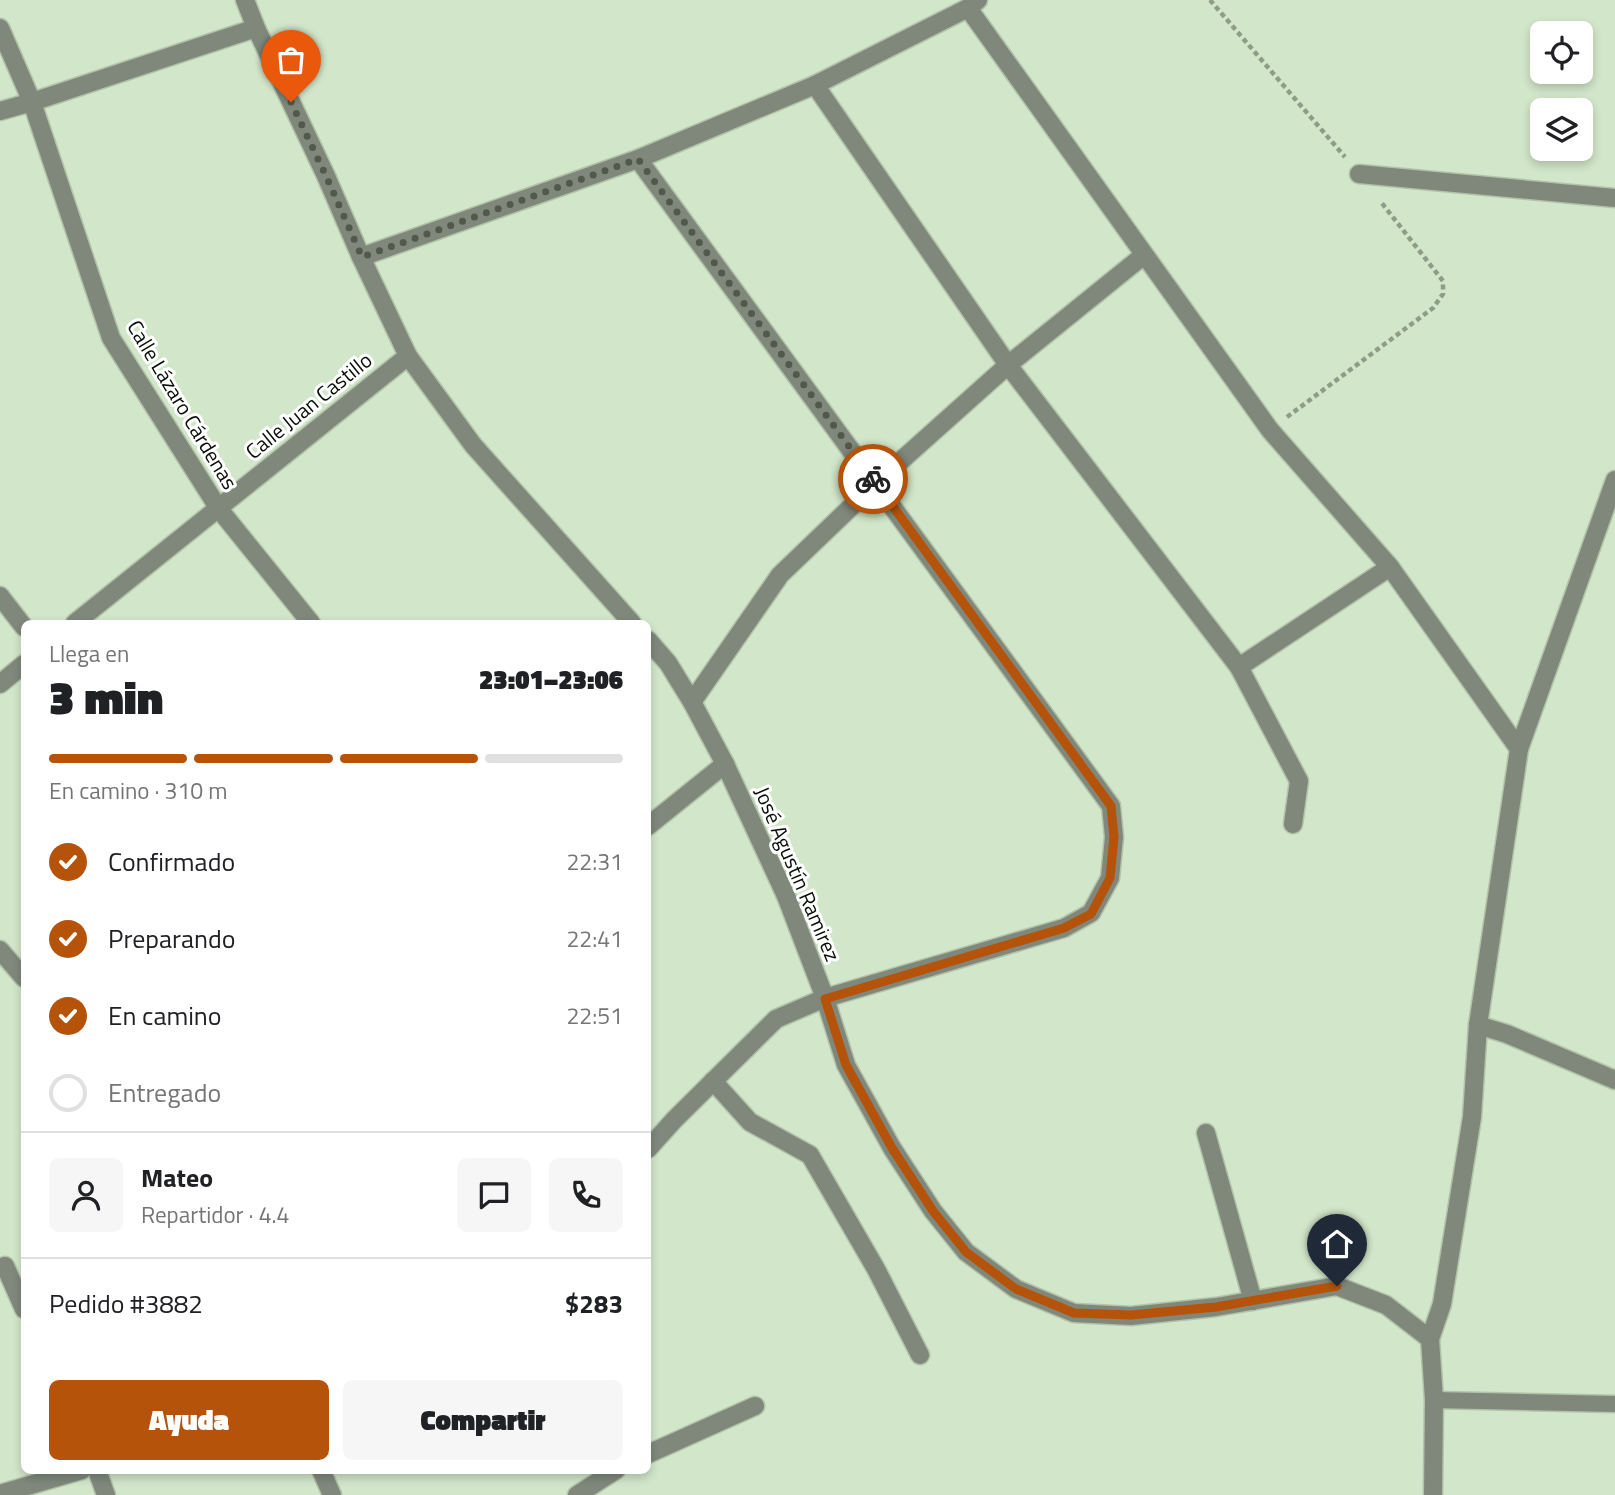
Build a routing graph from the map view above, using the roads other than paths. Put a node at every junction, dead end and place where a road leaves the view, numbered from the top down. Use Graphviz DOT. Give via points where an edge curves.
graph roads {
  1 [pos="245,0"];
  2 [pos="973,4"];
  3 [pos="0,28"];
  4 [pos="256,28"];
  5 [pos="815,85"];
  6 [pos="32,102"];
  7 [pos="0,111"];
  8 [pos="638,159"];
  9 [pos="1359,174"];
  10 [pos="1615,198"];
  11 [pos="1144,255"];
  12 [pos="362,257"];
  13 [pos="408,356"];
  14 [pos="1008,365"];
  15 [pos="1615,480"];
  16 [pos="876,483"];
  17 [pos="219,509"];
  18 [pos="1390,567"];
  19 [pos="0,596"];
  20 [pos="79,620"];
  21 [pos="309,620"];
  22 [pos="629,620"];
  23 [pos="21,623"];
  24 [pos="651,643"];
  25 [pos="21,666"];
  26 [pos="1239,667"];
  27 [pos="0,684"];
  28 [pos="692,702"];
  29 [pos="1519,749"];
  30 [pos="725,764"];
  31 [pos="651,824"];
  32 [pos="1293,824"];
  33 [pos="0,950"];
  34 [pos="21,974"];
  35 [pos="825,999"];
  36 [pos="1478,1025"];
  37 [pos="1615,1080"];
  38 [pos="713,1081"];
  39 [pos="1206,1133"];
  40 [pos="651,1146"];
  41 [pos="5,1266"];
  42 [pos="1253,1301"];
  43 [pos="21,1302"];
  44 [pos="1430,1339"];
  45 [pos="920,1355"];
  46 [pos="1434,1400"];
  47 [pos="1615,1404"];
  48 [pos="755,1406"];
  49 [pos="651,1453"];
  50 [pos="68,1474"];
  51 [pos="98,1474"];
  52 [pos="323,1474"];
  53 [pos="611,1474"];
  54 [pos="0,1494"];
  55 [pos="106,1495"];
  56 [pos="332,1495"];
  57 [pos="577,1495"];
  58 [pos="1433,1495"];
  1 -- 4 [label="street"];
  2 -- 5 [label="street"];
  2 -- 11 [label="street"];
  3 -- 6 [label="street, Calle Lázaro Cárdenas"];
  4 -- 6 [label="street"];
  4 -- 12 [label="street"];
  5 -- 8 [label="street"];
  5 -- 14 [label="street"];
  6 -- 7 [label="street"];
  6 -- 17 [label="street, Calle Lázaro Cárdenas" via="111,338"];
  8 -- 12 [label="street"];
  8 -- 16 [label="street"];
  9 -- 10 [label="street"];
  11 -- 14 [label="street"];
  11 -- 18 [label="street" via="1270,430"];
  12 -- 13 [label="street"];
  13 -- 17 [label="street, Calle Juan Castillo"];
  13 -- 22 [label="street" via="474,445"];
  14 -- 16 [label="street"];
  14 -- 26 [label="street"];
  15 -- 29 [label="street"];
  16 -- 28 [label="street" via="780,575"];
  16 -- 35 [label="street" via="1111,806 1110,878 1091,914 1064,928"];
  17 -- 20 [label="street, Calle Juan Castillo"];
  17 -- 21 [label="street, Calle Lázaro Cárdenas"];
  18 -- 26 [label="street"];
  18 -- 29 [label="street"];
  19 -- 23 [label="street"];
  24 -- 28 [label="street, José Agustín Ramirez"];
  25 -- 27 [label="street"];
  26 -- 32 [label="street" via="1300,781"];
  28 -- 30 [label="street, José Agustín Ramirez"];
  29 -- 36 [label="street"];
  30 -- 31 [label="street"];
  30 -- 35 [label="street, José Agustín Ramirez" via="786,896"];
  33 -- 34 [label="street"];
  35 -- 38 [label="street" via="776,1019"];
  35 -- 42 [label="street, José Agustín Ramirez" via="846,1065 933,1211 966,1252 1016,1289 1074,1313 1131,1315"];
  36 -- 37 [label="street"];
  36 -- 44 [label="street" via="1472,1117 1442,1304"];
  38 -- 40 [label="street"];
  38 -- 45 [label="street" via="750,1122 810,1155"];
  39 -- 42 [label="street"];
  41 -- 43 [label="street"];
  42 -- 44 [label="street, José Agustín Ramirez" via="1337,1286 1386,1304"];
  44 -- 46 [label="street"];
  46 -- 47 [label="lane"];
  46 -- 58 [label="street"];
  48 -- 49 [label="street"];
  50 -- 54 [label="street"];
  51 -- 55 [label="street"];
  52 -- 56 [label="street"];
  53 -- 57 [label="street"];
}
